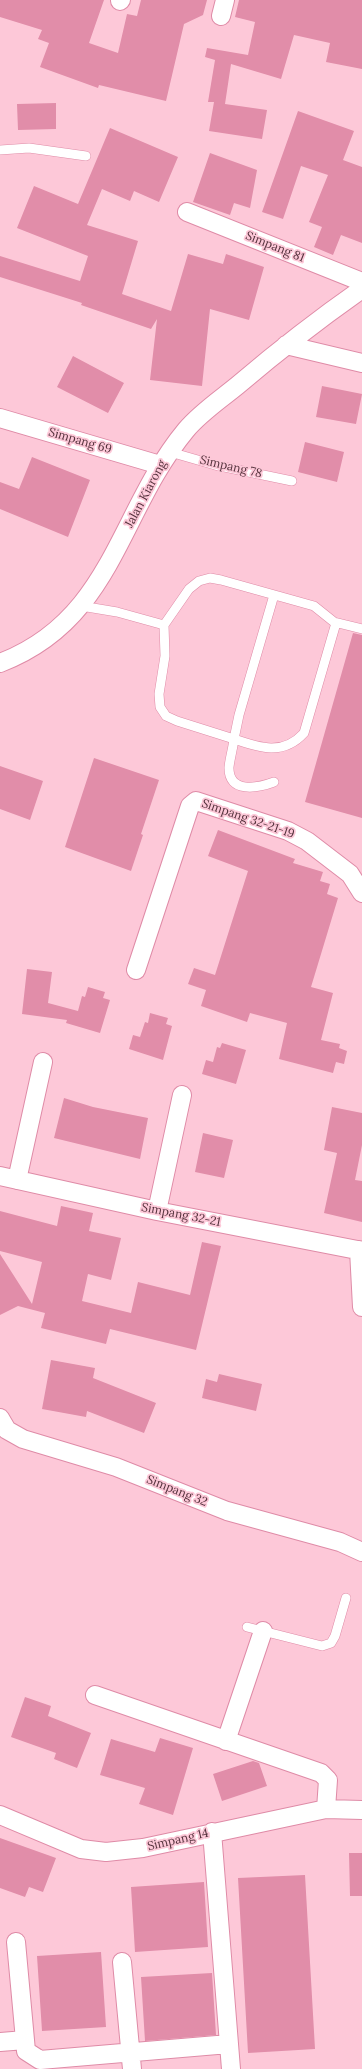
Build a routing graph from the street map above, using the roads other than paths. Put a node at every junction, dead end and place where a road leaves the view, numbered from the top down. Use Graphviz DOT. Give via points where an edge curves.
graph roads {
  1 [pos="0,150"];
  2 [pos="86,156"];
  3 [pos="187,212"];
  4 [pos="362,282"];
  5 [pos="362,289"];
  6 [pos="286,345"];
  7 [pos="362,363"];
  8 [pos="0,418"];
  9 [pos="165,458"];
  10 [pos="292,481"];
  11 [pos="274,595"];
  12 [pos="81,606"];
  13 [pos="336,623"];
  14 [pos="164,625"];
  15 [pos="362,629"];
  16 [pos="0,663"];
  17 [pos="234,739"];
  18 [pos="274,782"];
  19 [pos="362,892"];
  20 [pos="136,970"];
  21 [pos="44,1062"];
  22 [pos="182,1095"];
  23 [pos="0,1176"];
  24 [pos="18,1180"];
  25 [pos="158,1211"];
  26 [pos="361,1250"];
  27 [pos="362,1307"];
  28 [pos="2,1427"];
  29 [pos="362,1552"];
  30 [pos="346,1598"];
  31 [pos="255,1629"];
  32 [pos="95,1695"];
  33 [pos="226,1741"];
  34 [pos="326,1809"];
  35 [pos="362,1810"];
  36 [pos="0,1815"];
  37 [pos="212,1832"];
  38 [pos="16,1942"];
  39 [pos="122,1962"];
  40 [pos="25,2040"];
  41 [pos="0,2042"];
  42 [pos="229,2044"];
  43 [pos="131,2061"];
  44 [pos="231,2069"];
  1 -- 2 [label="lane" via="28,148"];
  3 -- 4 [label="street, Simpang 81"];
  5 -- 6 [label="street, Jalan Kiarong"];
  6 -- 7 [label="street"];
  6 -- 9 [label="street, Jalan Kiarong" via="187,429"];
  8 -- 9 [label="street, Simpang 69"];
  9 -- 10 [label="lane, Simpang 78" via="215,465"];
  9 -- 12 [label="street, Jalan Kiarong" via="105,572"];
  11 -- 13 [label="lane" via="314,606"];
  11 -- 14 [label="lane" via="210,578 199,581 189,589"];
  11 -- 17 [label="lane"];
  12 -- 14 [label="lane" via="117,612"];
  12 -- 16 [label="street, Jalan Kiarong" via="38,642"];
  13 -- 15 [label="lane"];
  13 -- 17 [label="lane" via="304,733 295,742 282,748 262,747"];
  14 -- 17 [label="lane" via="165,656 159,694 160,707 166,716 177,721"];
  17 -- 18 [label="lane" via="229,768 232,778 247,788 258,788"];
  19 -- 20 [label="street, Simpang 32-21-19" via="350,874 307,841 288,831 196,801 190,806"];
  21 -- 24 [label="street"];
  22 -- 25 [label="street"];
  23 -- 24 [label="street, Simpang 32-21"];
  24 -- 25 [label="street, Simpang 32-21"];
  25 -- 26 [label="street, Simpang 32-21"];
  26 -- 27 [label="street"];
  28 -- 29 [label="street, Simpang 32" via="23,1439 116,1467 227,1511 340,1542"];
  30 -- 31 [label="lane" via="335,1636 331,1642 322,1646"];
  31 -- 33 [label="street"];
  32 -- 33 [label="street"];
  33 -- 34 [label="street" via="321,1773 328,1780"];
  34 -- 35 [label="street, Simpang 14"];
  34 -- 37 [label="street, Simpang 14"];
  36 -- 37 [label="street, Simpang 14" via="81,1849 106,1852 143,1848"];
  37 -- 42 [label="street"];
  38 -- 40 [label="street"];
  39 -- 43 [label="street"];
  40 -- 41 [label="street"];
  40 -- 43 [label="street" via="26,2051 40,2060"];
  42 -- 43 [label="street"];
  42 -- 44 [label="street"];
}
